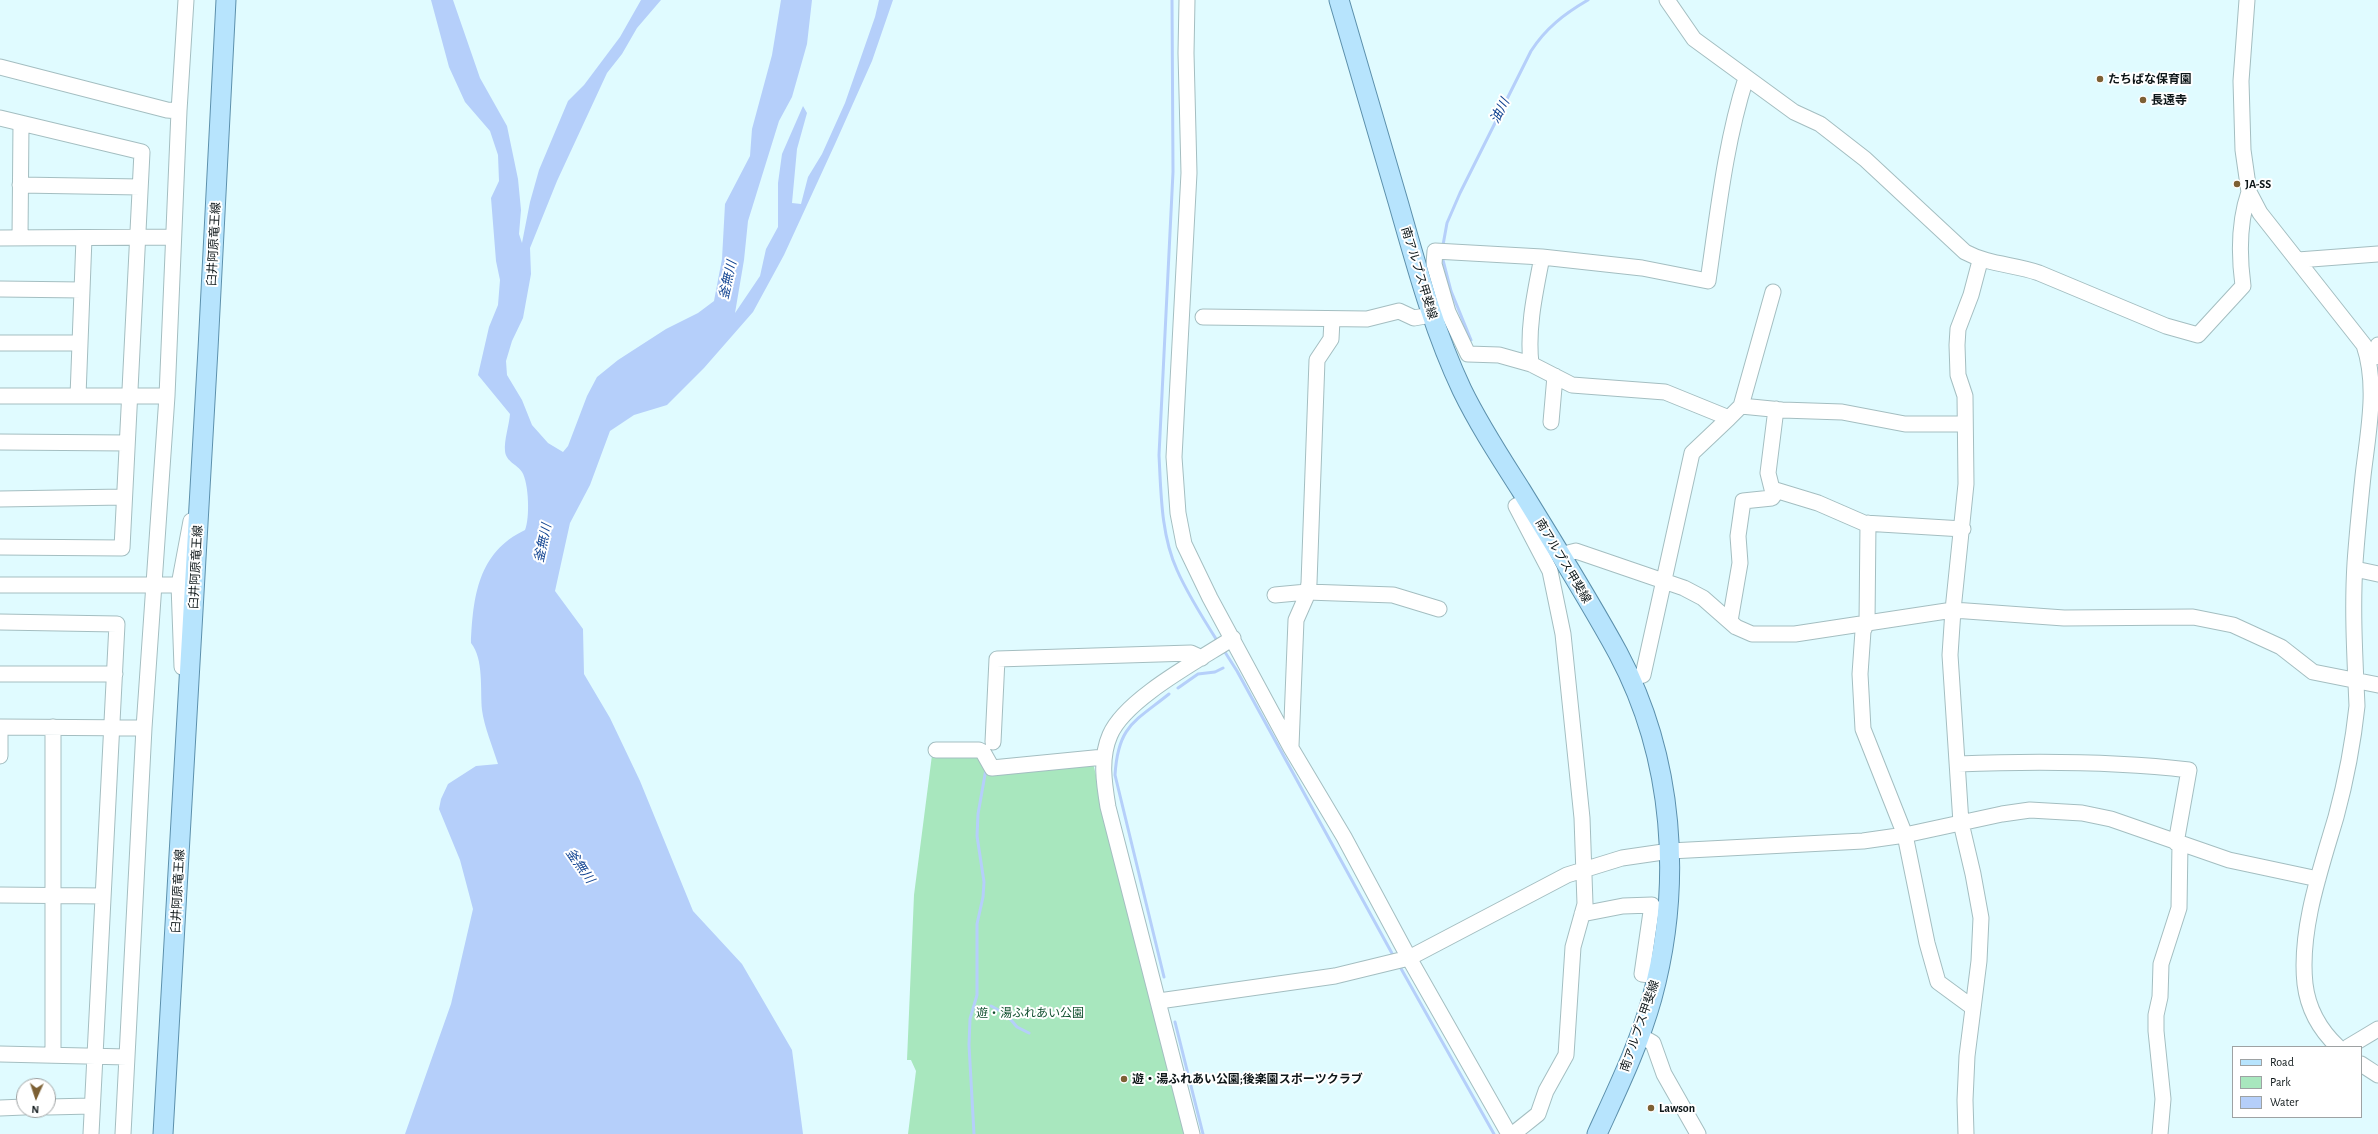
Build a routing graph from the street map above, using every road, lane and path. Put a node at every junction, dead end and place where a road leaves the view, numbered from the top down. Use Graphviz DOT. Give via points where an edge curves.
graph roads {
  1 [pos="186,0"];
  2 [pos="226,0"];
  3 [pos="1187,0"];
  4 [pos="1339,0"];
  5 [pos="1667,0"];
  6 [pos="2247,0"];
  7 [pos="0,67"];
  8 [pos="1746,78"];
  9 [pos="178,111"];
  10 [pos="0,118"];
  11 [pos="21,123"];
  12 [pos="20,185"];
  13 [pos="140,187"];
  14 [pos="2249,192"];
  15 [pos="138,236"];
  16 [pos="173,237"];
  17 [pos="0,238"];
  18 [pos="20,238"];
  19 [pos="84,238"];
  20 [pos="2378,254"];
  21 [pos="1542,257"];
  22 [pos="2298,260"];
  23 [pos="1980,261"];
  24 [pos="0,290"];
  25 [pos="82,290"];
  26 [pos="1773,292"];
  27 [pos="1439,313"];
  28 [pos="1203,317"];
  29 [pos="1332,320"];
  30 [pos="0,343"];
  31 [pos="80,343"];
  32 [pos="2378,345"];
  33 [pos="2371,358"];
  34 [pos="1531,364"];
  35 [pos="1554,376"];
  36 [pos="0,396"];
  37 [pos="78,396"];
  38 [pos="129,396"];
  39 [pos="166,396"];
  40 [pos="1741,406"];
  41 [pos="1776,409"];
  42 [pos="1729,418"];
  43 [pos="1551,422"];
  44 [pos="1965,424"];
  45 [pos="0,442"];
  46 [pos="127,443"];
  47 [pos="1777,491"];
  48 [pos="200,495"];
  49 [pos="124,497"];
  50 [pos="0,499"];
  51 [pos="1527,500"];
  52 [pos="1868,524"];
  53 [pos="1963,529"];
  54 [pos="0,547"];
  55 [pos="1560,555"];
  56 [pos="2355,569"];
  57 [pos="2378,574"];
  58 [pos="1665,580"];
  59 [pos="0,585"];
  60 [pos="179,585"];
  61 [pos="154,586"];
  62 [pos="1307,592"];
  63 [pos="1275,595"];
  64 [pos="1439,609"];
  65 [pos="1953,610"];
  66 [pos="1730,621"];
  67 [pos="0,622"];
  68 [pos="1867,623"];
  69 [pos="1233,638"];
  70 [pos="1202,658"];
  71 [pos="0,674"];
  72 [pos="115,674"];
  73 [pos="1629,680"];
  74 [pos="2356,680"];
  75 [pos="2378,686"];
  76 [pos="188,691"];
  77 [pos="0,726"];
  78 [pos="53,726"];
  79 [pos="112,727"];
  80 [pos="144,728"];
  81 [pos="993,742"];
  82 [pos="1291,748"];
  83 [pos="936,750"];
  84 [pos="0,756"];
  85 [pos="1104,757"];
  86 [pos="1958,764"];
  87 [pos="1961,823"];
  88 [pos="1905,835"];
  89 [pos="2178,843"];
  90 [pos="1670,851"];
  91 [pos="1584,868"];
  92 [pos="2318,879"];
  93 [pos="0,895"];
  94 [pos="53,896"];
  95 [pos="103,896"];
  96 [pos="1582,914"];
  97 [pos="1409,958"];
  98 [pos="1657,976"];
  99 [pos="1159,1001"];
  100 [pos="1972,1007"];
  101 [pos="2378,1029"];
  102 [pos="1639,1035"];
  103 [pos="2337,1046"];
  104 [pos="2349,1046"];
  105 [pos="0,1054"];
  106 [pos="53,1055"];
  107 [pos="95,1056"];
  108 [pos="127,1057"];
  109 [pos="2362,1065"];
  110 [pos="2378,1075"];
  111 [pos="92,1106"];
  112 [pos="16,1107"];
  113 [pos="56,1107"];
  114 [pos="0,1108"];
  115 [pos="91,1134"];
  116 [pos="122,1134"];
  117 [pos="163,1134"];
  118 [pos="1192,1134"];
  119 [pos="1509,1134"];
  120 [pos="1513,1134"];
  121 [pos="1598,1134"];
  122 [pos="1698,1134"];
  123 [pos="1966,1134"];
  124 [pos="2160,1134"];
  1 -- 9 [label="street"];
  2 -- 48 [label="main road, 臼井阿原竜王線"];
  3 -- 69 [label="street" via="1190,173 1175,464 1178,513 1184,544 1194,568"];
  4 -- 27 [label="main road, 南アルプス甲斐線"];
  5 -- 8 [label="street" via="1694,39"];
  6 -- 14 [label="street" via="2241,81 2243,150"];
  7 -- 9 [label="street"];
  8 -- 21 [label="street" via="1722,179 1708,281 1642,268"];
  8 -- 23 [label="street" via="1794,112 1820,124 1865,158 1965,252"];
  9 -- 16 [label="street"];
  10 -- 11 [label="street"];
  11 -- 12 [label="street"];
  11 -- 13 [label="street" via="142,152"];
  12 -- 13 [label="street"];
  12 -- 18 [label="street"];
  13 -- 15 [label="street"];
  14 -- 22 [label="street" via="2260,213"];
  14 -- 23 [label="street" via="2244,206 2241,246 2243,286 2198,335 2166,326 2092,293 2021,266"];
  15 -- 16 [label="street"];
  15 -- 19 [label="street"];
  15 -- 38 [label="street"];
  16 -- 39 [label="street"];
  17 -- 18 [label="street"];
  18 -- 19 [label="street"];
  19 -- 25 [label="street"];
  20 -- 22 [label="street"];
  21 -- 27 [label="street" via="1435,251"];
  21 -- 34 [label="street" via="1532,314 1529,344"];
  22 -- 33 [label="street" via="2364,345"];
  23 -- 44 [label="street" via="1958,329 1958,375 1965,396"];
  24 -- 25 [label="street"];
  25 -- 31 [label="street"];
  26 -- 40 [label="street"];
  27 -- 29 [label="street" via="1414,318 1399,311 1367,319"];
  27 -- 34 [label="street" via="1468,354 1499,355"];
  27 -- 51 [label="main road, 南アルプス甲斐線" via="1443,346 1474,414"];
  28 -- 29 [label="street"];
  29 -- 62 [label="street" via="1331,339 1317,360"];
  30 -- 31 [label="street"];
  31 -- 37 [label="street"];
  32 -- 33 [label="street" via="2376,357"];
  33 -- 56 [label="street" via="2375,389 2363,475"];
  34 -- 35 [label="street"];
  35 -- 42 [label="street" via="1572,385 1665,392"];
  35 -- 43 [label="street"];
  36 -- 37 [label="street"];
  37 -- 38 [label="street"];
  38 -- 39 [label="street"];
  38 -- 46 [label="street"];
  39 -- 61 [label="street"];
  40 -- 41 [label="street"];
  40 -- 42 [label="street"];
  41 -- 44 [label="street" via="1842,412 1905,424"];
  41 -- 47 [label="street" via="1768,473 1772,489"];
  42 -- 58 [label="street" via="1692,453"];
  44 -- 53 [label="street" via="1966,484"];
  45 -- 46 [label="street"];
  46 -- 49 [label="street"];
  47 -- 52 [label="street" via="1818,503"];
  47 -- 66 [label="street" via="1772,498 1743,501 1738,536 1740,563"];
  48 -- 60 [label="street" via="194,503"];
  48 -- 76 [label="main road, 臼井阿原竜王線"];
  49 -- 50 [label="street"];
  49 -- 54 [label="street" via="122,548"];
  51 -- 55 [label="main road, 南アルプス甲斐線"];
  51 -- 91 [label="street" via="1516,506 1550,571 1563,634 1582,818"];
  52 -- 53 [label="street"];
  52 -- 68 [label="street"];
  53 -- 65 [label="street"];
  55 -- 58 [label="street" via="1576,551"];
  55 -- 73 [label="main road, 南アルプス甲斐線" via="1619,655"];
  56 -- 57 [label="street"];
  56 -- 74 [label="street"];
  58 -- 66 [label="street" via="1704,598"];
  58 -- 73 [label="street" via="1643,675"];
  59 -- 61 [label="street"];
  60 -- 61 [label="street"];
  60 -- 76 [label="street" via="182,687"];
  61 -- 80 [label="street"];
  62 -- 63 [label="street"];
  62 -- 64 [label="street" via="1393,595"];
  62 -- 82 [label="street" via="1296,620"];
  65 -- 68 [label="street"];
  65 -- 74 [label="street" via="2064,618 2193,617 2232,625 2281,647 2312,672"];
  65 -- 86 [label="street" via="1950,655"];
  66 -- 68 [label="street" via="1752,634 1795,634"];
  67 -- 72 [label="street" via="117,624"];
  68 -- 88 [label="street" via="1863,631 1860,674 1863,729"];
  69 -- 70 [label="street"];
  69 -- 82 [label="street"];
  70 -- 81 [label="street" via="1191,653 996,659"];
  70 -- 85 [label="street" via="1136,703 1119,719 1109,735"];
  71 -- 72 [label="street"];
  72 -- 79 [label="street"];
  73 -- 90 [label="main road, 南アルプス甲斐線" via="1648,728 1662,779"];
  74 -- 75 [label="street"];
  74 -- 92 [label="street" via="2357,706 2349,764"];
  76 -- 117 [label="main road, 臼井阿原竜王線"];
  77 -- 78 [label="street"];
  77 -- 84 [label="street"];
  78 -- 79 [label="street"];
  78 -- 94 [label="street"];
  79 -- 80 [label="street"];
  79 -- 95 [label="street"];
  80 -- 108 [label="street"];
  82 -- 97 [label="street" via="1344,837"];
  83 -- 85 [label="street" via="978,750 983,752 992,768"];
  85 -- 99 [label="street" via="1103,780 1108,807"];
  86 -- 87 [label="street"];
  86 -- 89 [label="street" via="2113,764 2189,770"];
  87 -- 88 [label="street"];
  87 -- 89 [label="street" via="2030,810 2082,813 2111,819"];
  87 -- 100 [label="street" via="1980,918 1979,961"];
  88 -- 90 [label="street" via="1863,841"];
  88 -- 100 [label="street" via="1927,943 1938,982"];
  89 -- 92 [label="street" via="2236,862"];
  89 -- 124 [label="street" via="2179,908 2161,964 2160,997 2156,1015 2163,1099"];
  90 -- 91 [label="street" via="1622,858"];
  90 -- 98 [label="main road, 南アルプス甲斐線" via="1666,928"];
  91 -- 96 [label="street" via="1585,904"];
  91 -- 97 [label="street"];
  92 -- 103 [label="street" via="2305,942 2305,985 2314,1016 2325,1034"];
  93 -- 94 [label="street"];
  94 -- 95 [label="street"];
  94 -- 106 [label="street"];
  95 -- 107 [label="street"];
  96 -- 98 [label="street" via="1623,906 1652,905 1642,974"];
  96 -- 120 [label="street" via="1573,947 1566,1055 1546,1091 1538,1114"];
  97 -- 99 [label="street" via="1335,976"];
  97 -- 119 [label="street"];
  98 -- 102 [label="main road, 南アルプス甲斐線"];
  99 -- 118 [label="street"];
  100 -- 123 [label="street" via="1965,1100"];
  101 -- 104 [label="street"];
  102 -- 121 [label="main road, 南アルプス甲斐線"];
  102 -- 122 [label="street" via="1653,1043 1664,1074"];
  105 -- 106 [label="street"];
  106 -- 107 [label="street"];
  107 -- 108 [label="street"];
  107 -- 111 [label="street"];
  108 -- 116 [label="street"];
  109 -- 110 [label="street"];
  111 -- 113 [label="street"];
  111 -- 115 [label="street"];
  112 -- 114 [label="street"];
}
